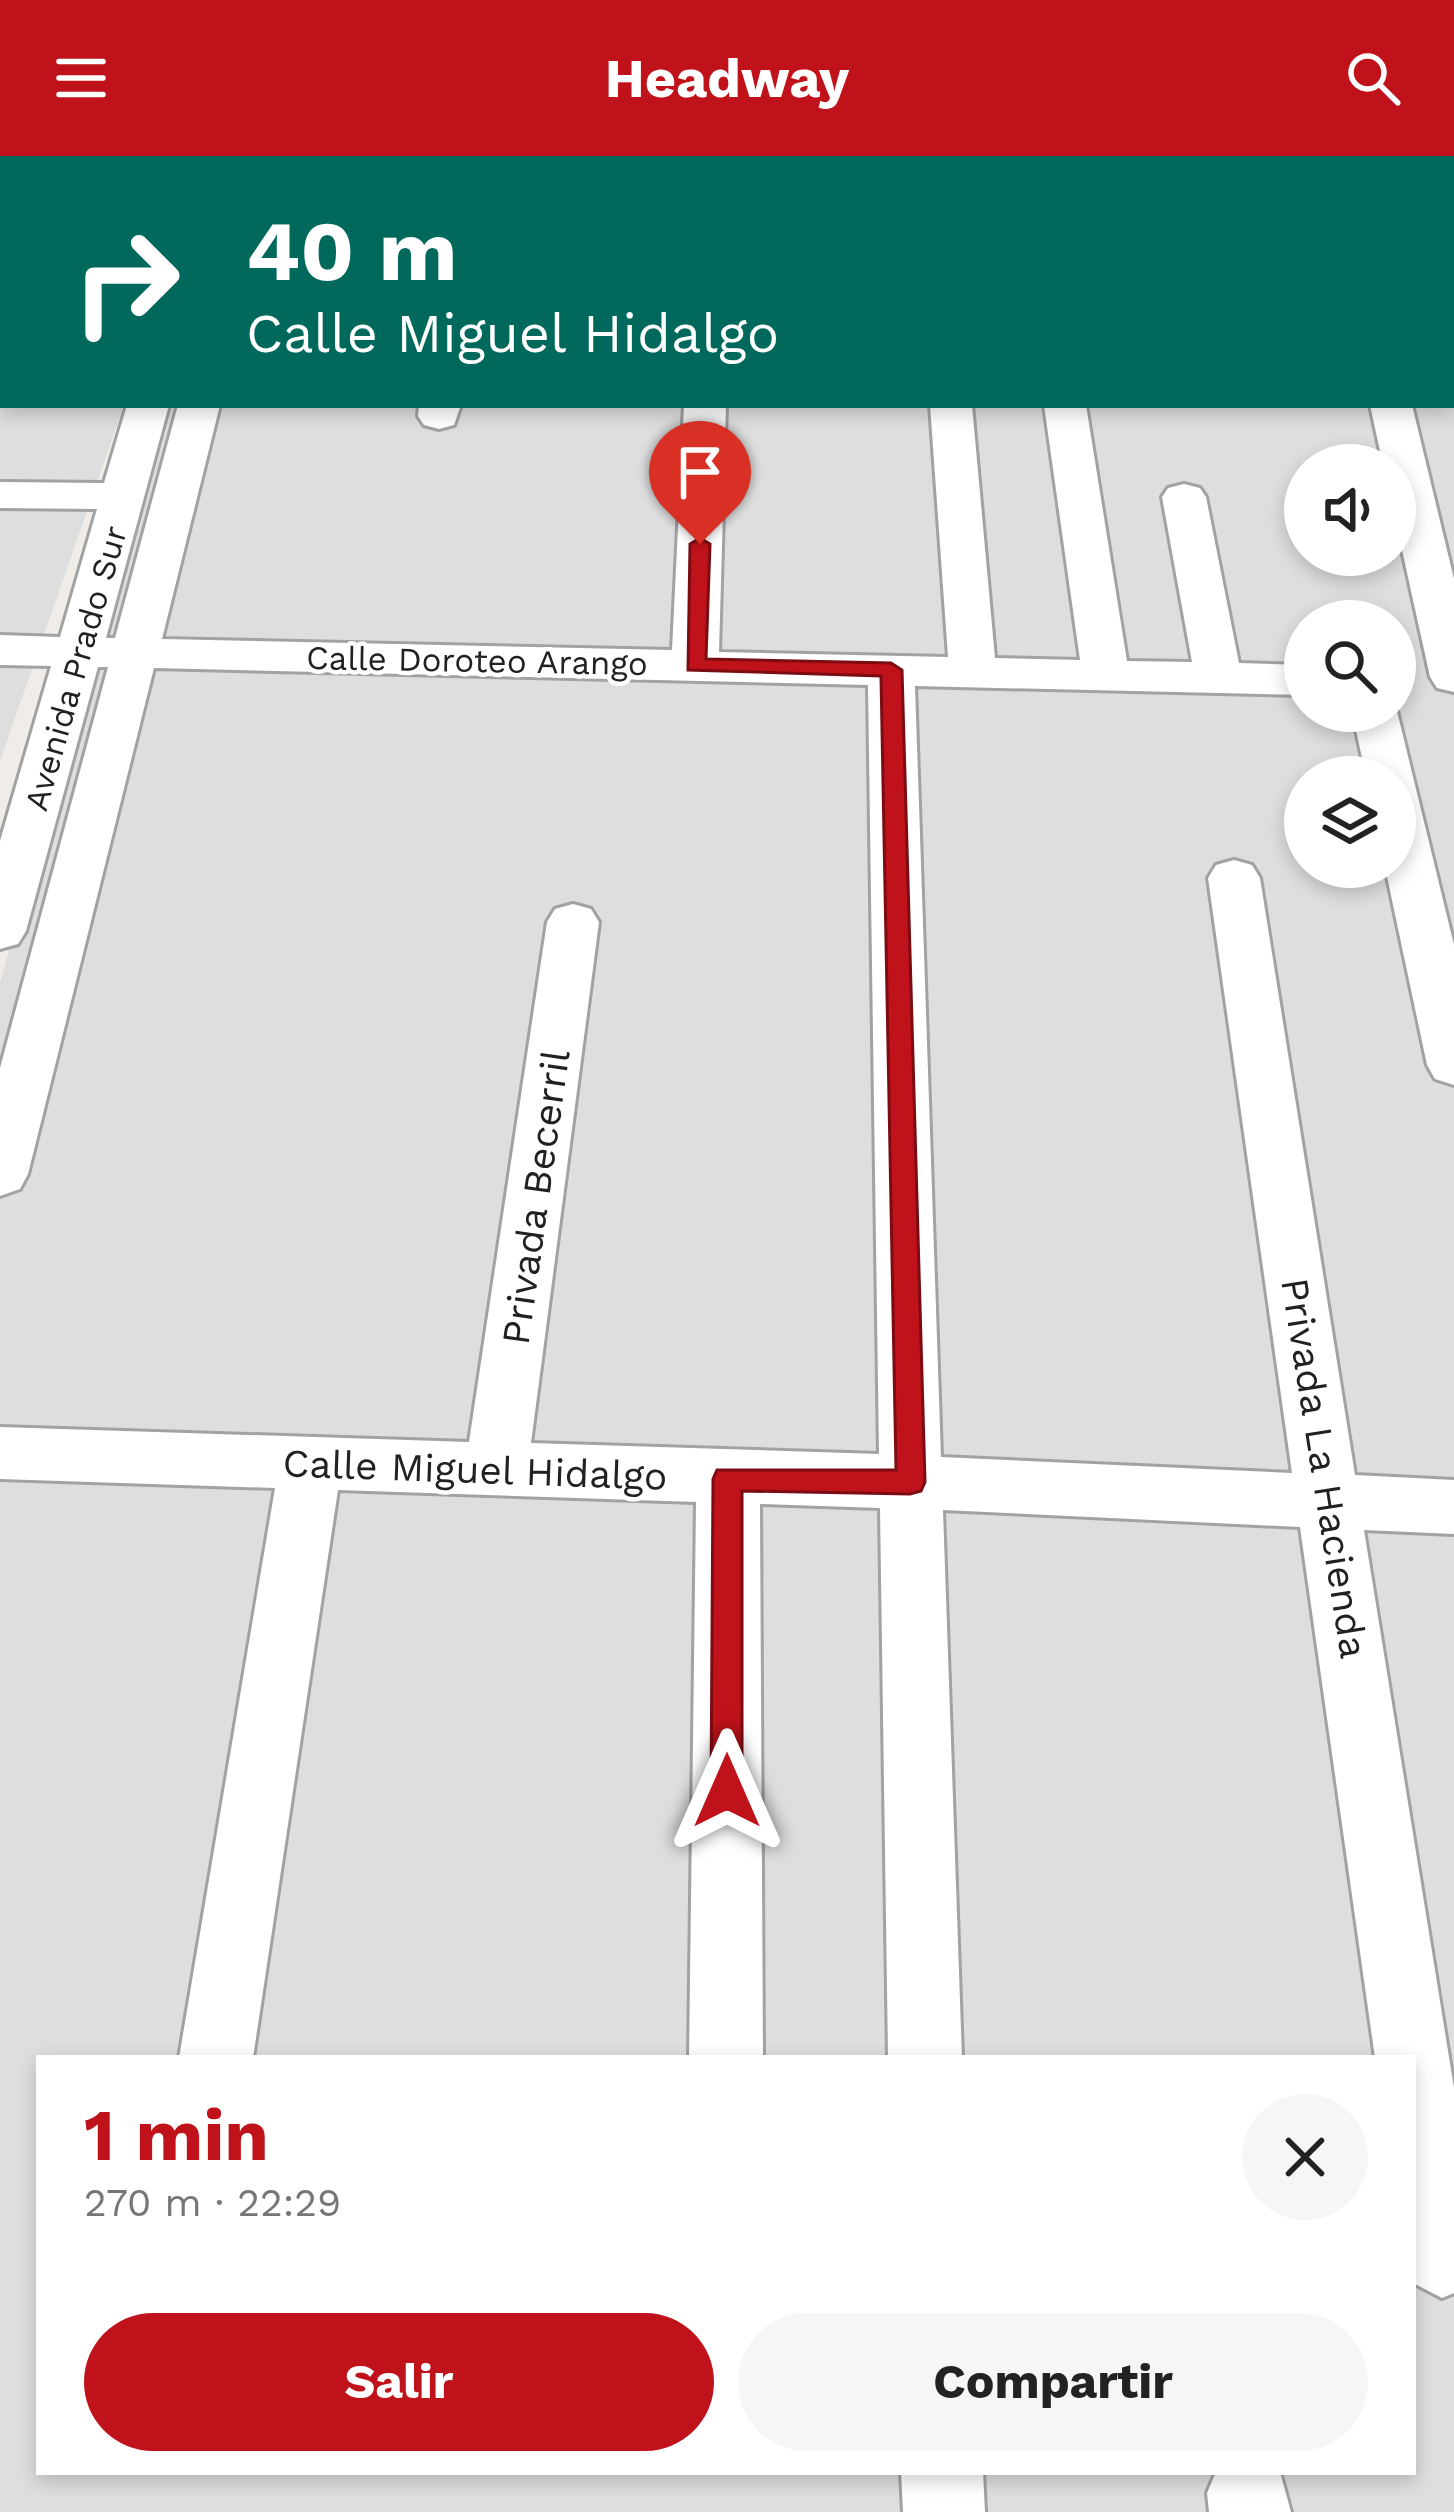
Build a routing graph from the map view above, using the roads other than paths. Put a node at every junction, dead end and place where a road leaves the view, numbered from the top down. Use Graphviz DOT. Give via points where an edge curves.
graph roads {
  1 [pos="147,408"];
  2 [pos="198,408"];
  3 [pos="705,408"];
  4 [pos="951,408"];
  5 [pos="1065,408"];
  6 [pos="1392,408"];
  7 [pos="0,495"];
  8 [pos="124,496"];
  9 [pos="1184,497"];
  10 [pos="0,650"];
  11 [pos="81,651"];
  12 [pos="136,652"];
  13 [pos="695,665"];
  14 [pos="1105,668"];
  15 [pos="891,670"];
  16 [pos="974,672"];
  17 [pos="1218,678"];
  18 [pos="1284,680"];
  19 [pos="1454,680"];
  20 [pos="1416,681"];
  21 [pos="15,826"];
  22 [pos="1234,878"];
  23 [pos="1415,888"];
  24 [pos="573,922"];
  25 [pos="0,931"];
  26 [pos="1454,1065"];
  27 [pos="0,1174"];
  28 [pos="0,1453"];
  29 [pos="310,1462"];
  30 [pos="496,1471"];
  31 [pos="728,1479"];
  32 [pos="910,1482"];
  33 [pos="1331,1503"];
  34 [pos="1454,1507"];
  35 [pos="216,2055"];
  36 [pos="726,2055"];
  37 [pos="925,2055"];
  38 [pos="1412,2055"];
  39 [pos="1416,2081"];
  40 [pos="1442,2259"];
  41 [pos="942,2475"];
  42 [pos="944,2512"];
  1 -- 8 [label="street, Avenida Prado Sur"];
  2 -- 12 [label="street"];
  3 -- 13 [label="street"];
  4 -- 16 [label="street"];
  5 -- 14 [label="street"];
  6 -- 19 [label="street"];
  7 -- 8 [label="street"];
  8 -- 11 [label="street, Avenida Prado Sur"];
  9 -- 17 [label="street"];
  10 -- 11 [label="street, Calle Doroteo Arango"];
  11 -- 12 [label="street, Calle Doroteo Arango"];
  11 -- 21 [label="street, Avenida Prado Sur"];
  12 -- 13 [label="street, Calle Doroteo Arango"];
  12 -- 27 [label="street"];
  13 -- 15 [label="street, Calle Doroteo Arango"];
  14 -- 16 [label="street, Calle Doroteo Arango"];
  14 -- 17 [label="street, Calle Doroteo Arango"];
  15 -- 16 [label="street, Calle Doroteo Arango"];
  15 -- 32 [label="street"];
  17 -- 18 [label="street, Calle Doroteo Arango"];
  19 -- 20 [label="street"];
  21 -- 25 [label="street, Avenida Prado Sur"];
  22 -- 33 [label="street, Privada La Hacienda"];
  23 -- 26 [label="street"];
  24 -- 30 [label="street, Privada Becerril"];
  28 -- 29 [label="street, Calle Miguel Hidalgo"];
  29 -- 30 [label="street, Calle Miguel Hidalgo"];
  29 -- 35 [label="street"];
  30 -- 31 [label="street, Calle Miguel Hidalgo"];
  31 -- 32 [label="street, Calle Miguel Hidalgo"];
  31 -- 36 [label="street"];
  32 -- 33 [label="street, Calle Miguel Hidalgo"];
  32 -- 37 [label="street"];
  33 -- 34 [label="street, Calle Miguel Hidalgo"];
  33 -- 38 [label="street, Privada La Hacienda"];
  39 -- 40 [label="street, Privada La Hacienda"];
  41 -- 42 [label="street"];
}
